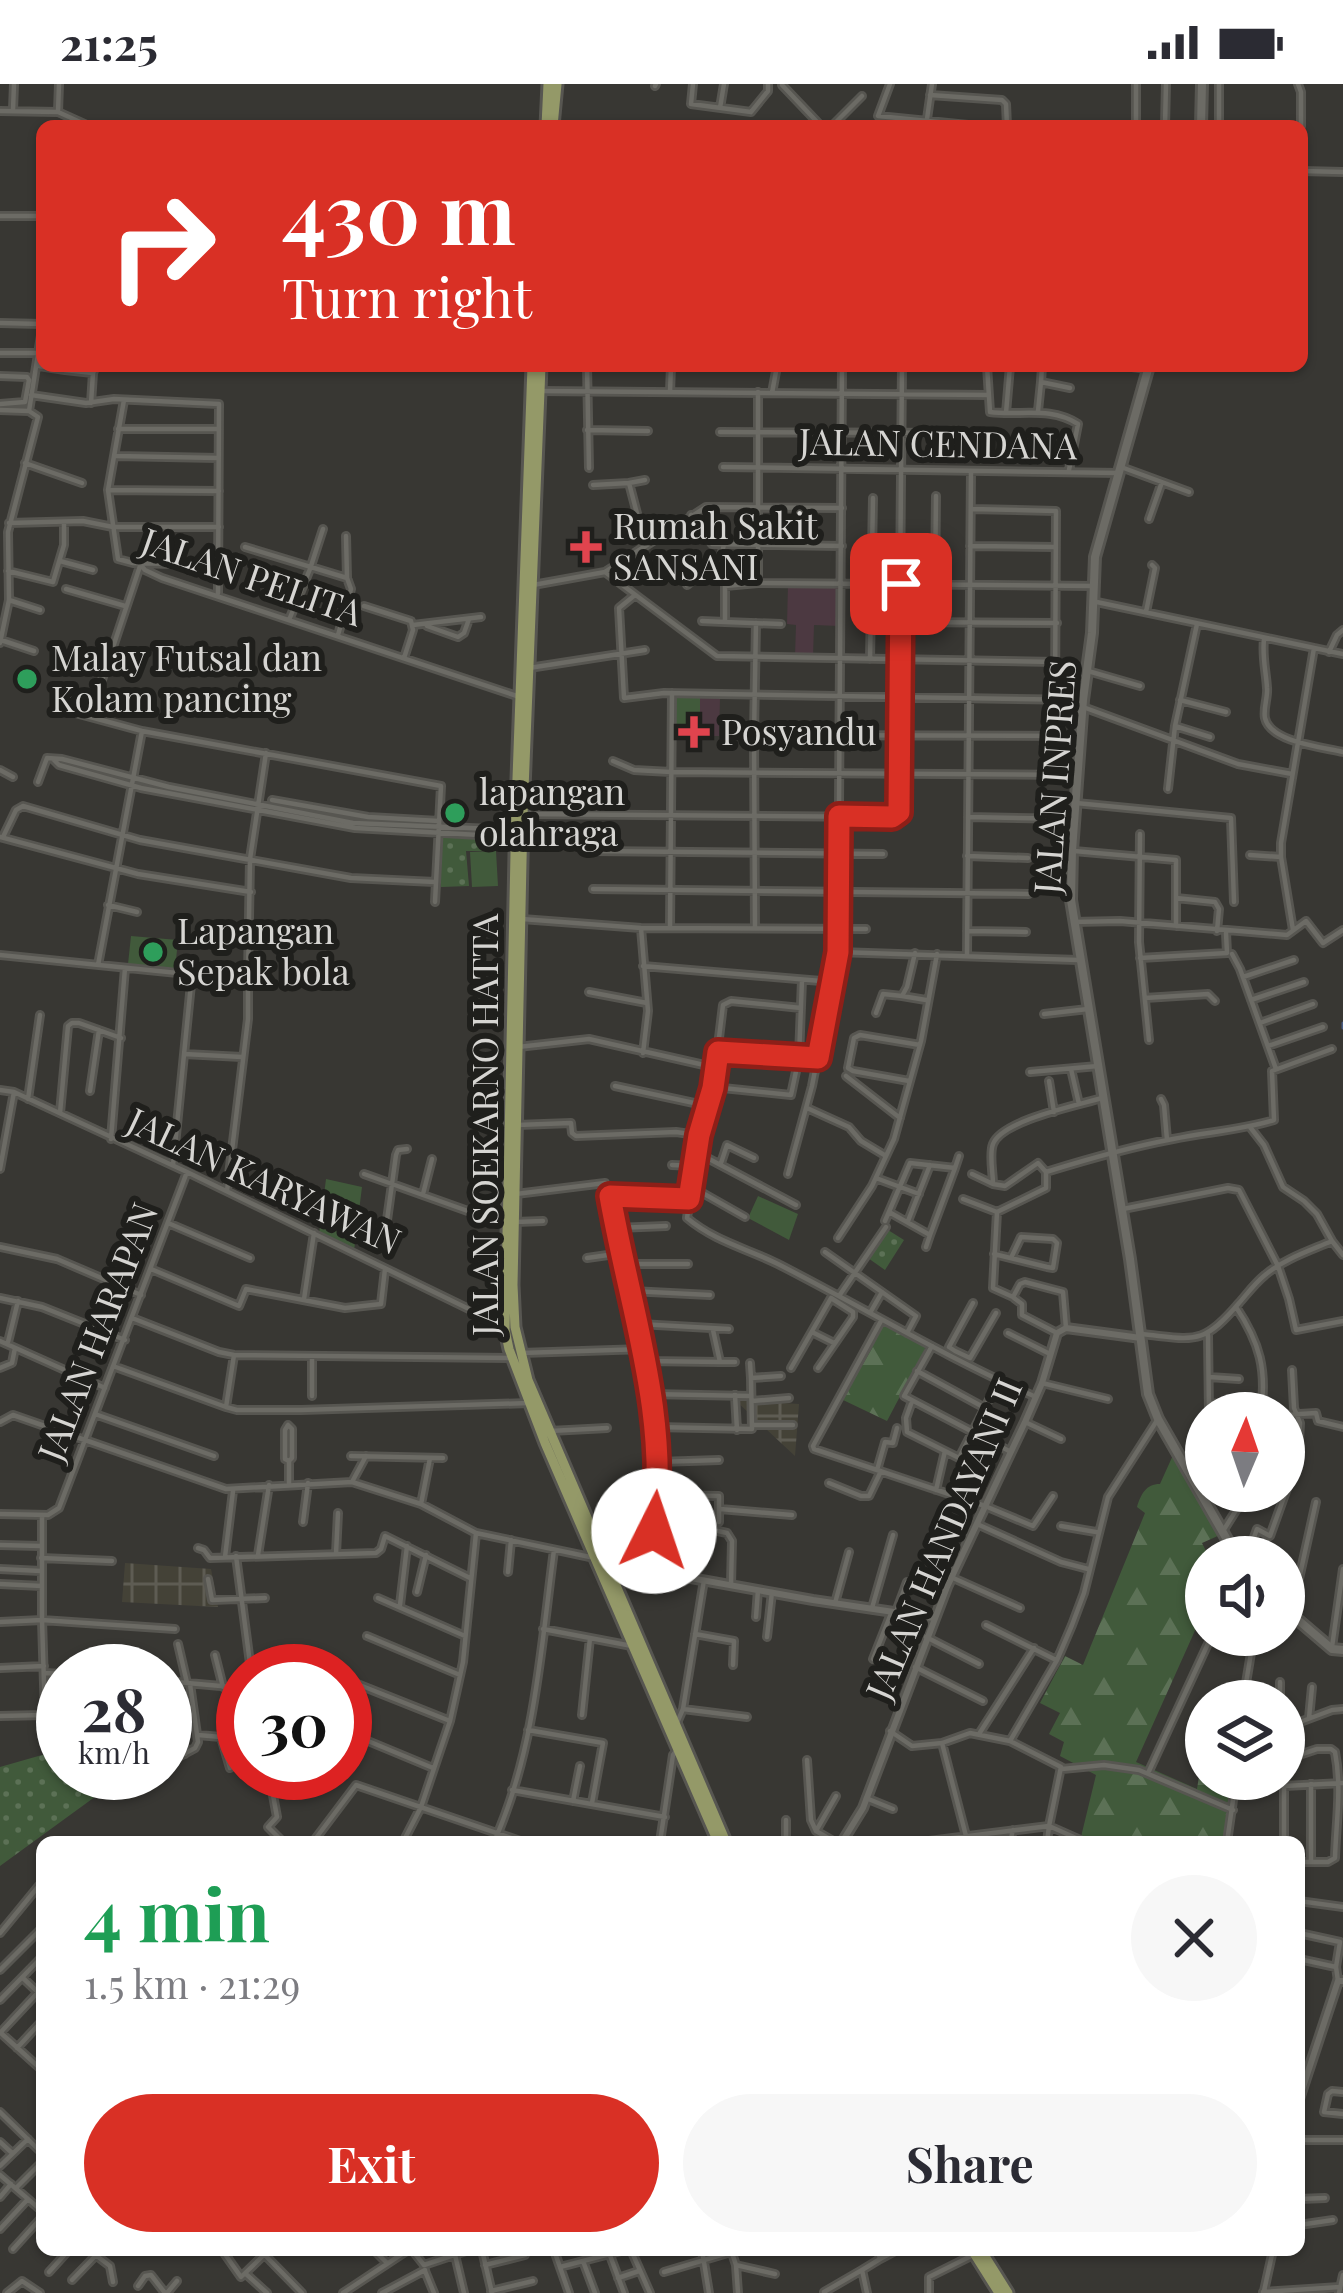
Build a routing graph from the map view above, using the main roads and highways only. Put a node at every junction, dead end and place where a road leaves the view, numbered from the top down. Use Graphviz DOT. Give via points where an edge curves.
graph roads {
  1 [pos="552,84"];
  2 [pos="1202,84"];
  3 [pos="549,120"];
  4 [pos="1201,120"];
  5 [pos="537,372"];
  6 [pos="538,372"];
  7 [pos="1147,372"];
  8 [pos="530,546"];
  9 [pos="514,1081"];
  10 [pos="511,1224"];
  11 [pos="517,1355"];
  12 [pos="549,1438"];
  13 [pos="1226,1536"];
  14 [pos="1305,1626"];
  15 [pos="1343,1650"];
  16 [pos="719,1836"];
  17 [pos="720,1836"];
  18 [pos="979,2256"];
  19 [pos="1003,2293"];
  1 -- 3 [label="main road"];
  2 -- 4 [label="main road"];
  5 -- 8 [label="main road, JALAN SOEKARNO HATTA"];
  6 -- 8 [label="main road, JALAN SOEKARNO HATTA"];
  7 -- 13 [label="main road, JALAN INPRES" via="1095,556 1073,922 1148,1394"];
  8 -- 9 [label="main road, JALAN SOEKARNO HATTA"];
  8 -- 9 [label="main road, JALAN SOEKARNO HATTA"];
  9 -- 10 [label="main road, JALAN SOEKARNO HATTA"];
  9 -- 10 [label="main road, JALAN SOEKARNO HATTA"];
  10 -- 11 [label="main road, JALAN SOEKARNO HATTA"];
  10 -- 11 [label="main road, JALAN SOEKARNO HATTA" via="505,1319"];
  11 -- 12 [label="main road, JALAN SOEKARNO HATTA"];
  11 -- 12 [label="main road, JALAN SOEKARNO HATTA" via="529,1403"];
  12 -- 16 [label="main road, JALAN SOEKARNO HATTA"];
  12 -- 17 [label="main road, JALAN SOEKARNO HATTA"];
  14 -- 15 [label="main road"];
  18 -- 19 [label="main road"];
}
